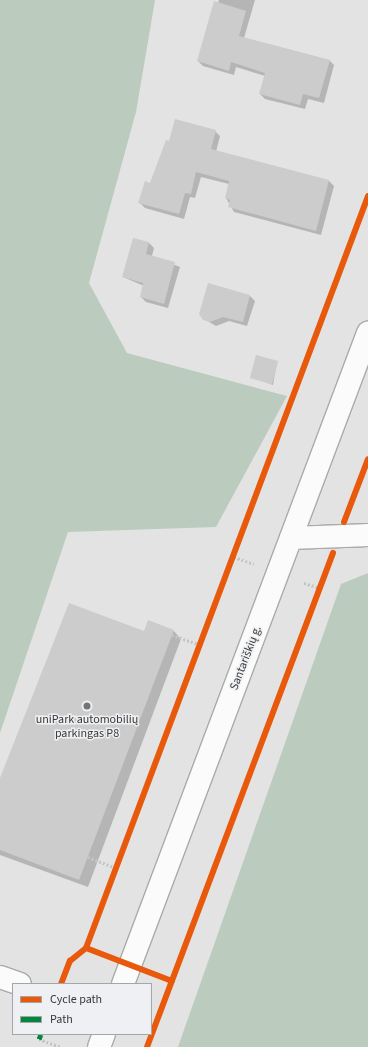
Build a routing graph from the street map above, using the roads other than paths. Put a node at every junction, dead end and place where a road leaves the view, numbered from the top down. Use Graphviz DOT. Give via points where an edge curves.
graph roads {
  1 [pos="368,333"];
  2 [pos="368,535"];
  3 [pos="292,538"];
  4 [pos="0,977"];
  5 [pos="17,983"];
  6 [pos="123,983"];
  7 [pos="104,1035"];
  8 [pos="99,1047"];
  1 -- 3 [label="main road, Santariškių g."];
  2 -- 3 [label="main road"];
  3 -- 6 [label="main road, Santariškių g."];
  4 -- 5 [label="main road"];
  7 -- 8 [label="main road"];
}
